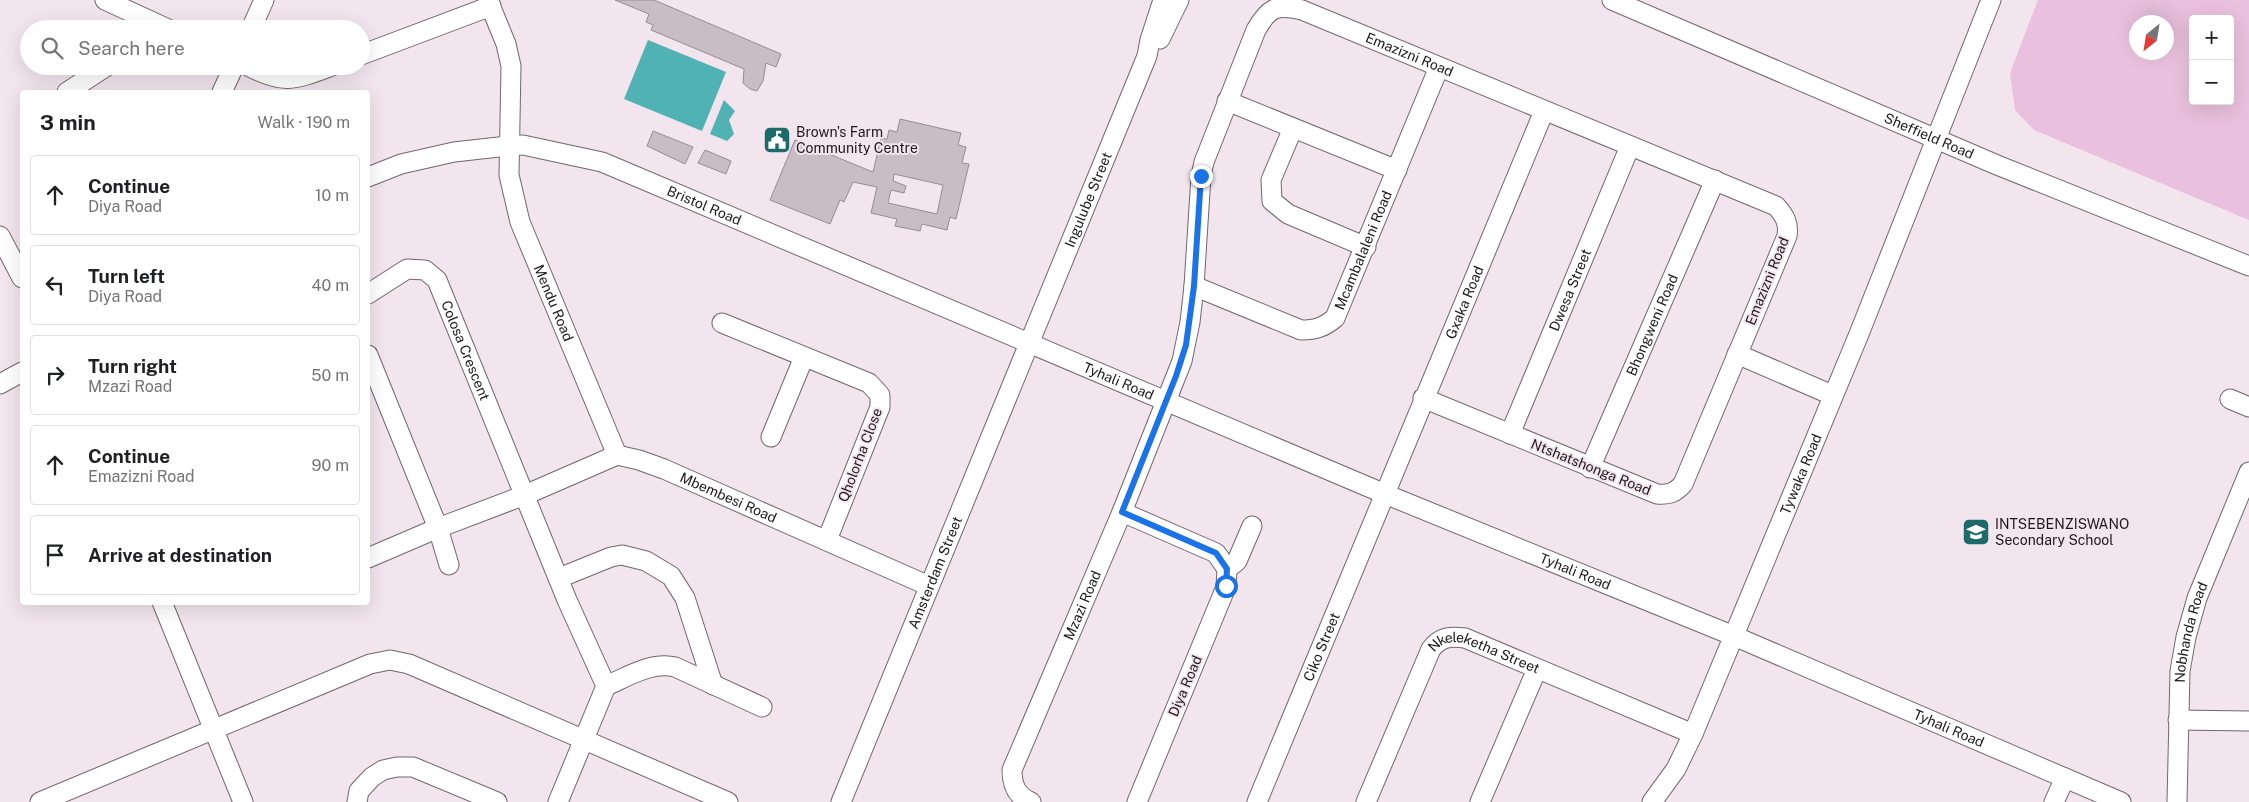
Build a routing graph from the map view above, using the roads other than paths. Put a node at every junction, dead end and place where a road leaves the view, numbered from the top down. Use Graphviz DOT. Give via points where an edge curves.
graph roads {
  1 [pos="104,0"];
  2 [pos="264,0"];
  3 [pos="1163,0"];
  4 [pos="1179,0"];
  5 [pos="1612,0"];
  6 [pos="1991,0"];
  7 [pos="490,3"];
  8 [pos="134,20"];
  9 [pos="255,20"];
  10 [pos="370,51"];
  11 [pos="1147,56"];
  12 [pos="1440,67"];
  13 [pos="93,75"];
  14 [pos="230,75"];
  15 [pos="265,75"];
  16 [pos="304,75"];
  17 [pos="70,90"];
  18 [pos="223,90"];
  19 [pos="1227,101"];
  20 [pos="1544,111"];
  21 [pos="1292,128"];
  22 [pos="1936,138"];
  23 [pos="508,146"];
  24 [pos="1630,146"];
  25 [pos="1397,170"];
  26 [pos="370,176"];
  27 [pos="1715,180"];
  28 [pos="3,247"];
  29 [pos="1366,247"];
  30 [pos="2249,266"];
  31 [pos="20,275"];
  32 [pos="1194,286"];
  33 [pos="370,293"];
  34 [pos="722,322"];
  35 [pos="1028,344"];
  36 [pos="1737,354"];
  37 [pos="804,357"];
  38 [pos="370,360"];
  39 [pos="20,373"];
  40 [pos="0,384"];
  41 [pos="1832,395"];
  42 [pos="1424,398"];
  43 [pos="2230,399"];
  44 [pos="1166,401"];
  45 [pos="2249,407"];
  46 [pos="1510,434"];
  47 [pos="771,437"];
  48 [pos="617,455"];
  49 [pos="1590,468"];
  50 [pos="2249,472"];
  51 [pos="1385,494"];
  52 [pos="526,495"];
  53 [pos="1122,512"];
  54 [pos="1252,526"];
  55 [pos="438,528"];
  56 [pos="827,540"];
  57 [pos="370,557"];
  58 [pos="449,565"];
  59 [pos="1227,569"];
  60 [pos="558,578"];
  61 [pos="929,586"];
  62 [pos="163,605"];
  63 [pos="1734,636"];
  64 [pos="1538,669"];
  65 [pos="713,685"];
  66 [pos="606,686"];
  67 [pos="762,707"];
  68 [pos="2178,720"];
  69 [pos="2249,721"];
  70 [pos="215,730"];
  71 [pos="1693,734"];
  72 [pos="585,740"];
  73 [pos="2065,778"];
  74 [pos="53,800"];
  75 [pos="243,802"];
  76 [pos="357,802"];
  77 [pos="497,802"];
  78 [pos="558,802"];
  79 [pos="728,802"];
  80 [pos="842,802"];
  81 [pos="1031,802"];
  82 [pos="1137,802"];
  83 [pos="1257,802"];
  84 [pos="1366,802"];
  85 [pos="1480,802"];
  86 [pos="1652,802"];
  87 [pos="2054,802"];
  88 [pos="2121,802"];
  89 [pos="2178,802"];
  1 -- 8 [label="street"];
  2 -- 9 [label="street"];
  3 -- 11 [label="street, Ingulube Street"];
  4 -- 11 [label="street, Ingulube Street" via="1157,44"];
  5 -- 22 [label="street, Sheffield Road"];
  6 -- 22 [label="street, Tywaka Road"];
  7 -- 10 [label="street"];
  7 -- 23 [label="street, Mendu Road" via="511,66"];
  11 -- 35 [label="street, Ingulube Street"];
  12 -- 19 [label="street, Emazizni Road" via="1286,6 1268,12 1256,30"];
  12 -- 20 [label="street, Emazizni Road"];
  12 -- 25 [label="street, Mcambalaleni Road"];
  13 -- 17 [label="street"];
  14 -- 18 [label="street"];
  15 -- 16 [label="street" via="282,80"];
  19 -- 21 [label="street"];
  19 -- 32 [label="street, Emazizni Road" via="1209,143 1201,176"];
  20 -- 24 [label="street, Emazizni Road"];
  20 -- 42 [label="street, Gxaka Road"];
  21 -- 25 [label="street"];
  21 -- 29 [label="street" via="1271,180 1272,201 1288,214"];
  22 -- 30 [label="street, Sheffield Road"];
  22 -- 41 [label="street, Tywaka Road"];
  23 -- 26 [label="street, Bristol Road" via="454,152 410,162"];
  23 -- 35 [label="street, Bristol Road" via="523,145 602,162"];
  23 -- 48 [label="street, Mendu Road" via="509,175 520,222"];
  24 -- 27 [label="street, Emazizni Road"];
  24 -- 46 [label="street, Dwesa Street"];
  25 -- 29 [label="street, Mcambalaleni Road"];
  27 -- 36 [label="street, Emazizni Road" via="1776,206 1785,216 1788,227"];
  27 -- 49 [label="street, Bhongweni Road"];
  28 -- 31 [label="street"];
  29 -- 32 [label="street, Mcambalaleni Road" via="1335,318 1314,330 1289,327"];
  32 -- 44 [label="street, Emazizni Road" via="1186,345"];
  33 -- 52 [label="street, Colosa Crescent" via="407,269 425,270 437,280"];
  34 -- 37 [label="street, Qholorha Close"];
  35 -- 44 [label="street, Tyhali Road"];
  35 -- 61 [label="street, Amsterdam Street"];
  36 -- 41 [label="street"];
  36 -- 49 [label="street, Ntshatshonga Road" via="1678,490 1657,494"];
  37 -- 47 [label="street"];
  37 -- 56 [label="street, Qholorha Close" via="869,383 880,395 880,407"];
  38 -- 55 [label="street"];
  39 -- 40 [label="street"];
  41 -- 63 [label="street, Tywaka Road"];
  42 -- 46 [label="street, Ntshatshonga Road"];
  42 -- 51 [label="street, Gxaka Road"];
  43 -- 45 [label="street"];
  44 -- 51 [label="street, Tyhali Road"];
  44 -- 53 [label="street, Mzazi Road"];
  46 -- 49 [label="street, Ntshatshonga Road"];
  48 -- 52 [label="street"];
  48 -- 56 [label="street, Mbembesi Road" via="664,470"];
  50 -- 68 [label="street, Nobhanda Road" via="2190,618 2180,671"];
  51 -- 63 [label="street, Tyhali Road"];
  51 -- 83 [label="street, Ciko Street"];
  52 -- 55 [label="street"];
  52 -- 60 [label="street, Colosa Crescent"];
  53 -- 59 [label="street" via="1216,553"];
  53 -- 81 [label="street, Mzazi Road" via="1012,770 1012,786"];
  54 -- 59 [label="street, Diya Road" via="1237,560"];
  55 -- 57 [label="street"];
  55 -- 58 [label="street"];
  56 -- 61 [label="street, Mbembesi Road"];
  59 -- 82 [label="street, Diya Road" via="1226,586"];
  60 -- 65 [label="street" via="622,555 646,562 671,576 685,598"];
  60 -- 66 [label="street, Colosa Crescent"];
  61 -- 80 [label="street, Amsterdam Street"];
  62 -- 70 [label="street"];
  63 -- 71 [label="street, Tywaka Road"];
  63 -- 73 [label="street, Tyhali Road"];
  64 -- 71 [label="street, Nkeleketha Street"];
  64 -- 84 [label="street, Nkeleketha Street" via="1465,638 1450,636 1441,639 1431,649"];
  64 -- 85 [label="street"];
  65 -- 66 [label="street" via="664,664"];
  65 -- 67 [label="street"];
  66 -- 72 [label="street"];
  68 -- 69 [label="street"];
  68 -- 89 [label="street, Nobhanda Road"];
  70 -- 72 [label="street" via="370,664 390,660 409,664"];
  70 -- 74 [label="street"];
  70 -- 75 [label="street"];
  71 -- 86 [label="street, Tywaka Road" via="1676,769"];
  72 -- 78 [label="street"];
  72 -- 79 [label="street"];
  73 -- 87 [label="street"];
  73 -- 88 [label="street, Tyhali Road"];
  76 -- 77 [label="street" via="359,791 383,770 413,767"];
}
